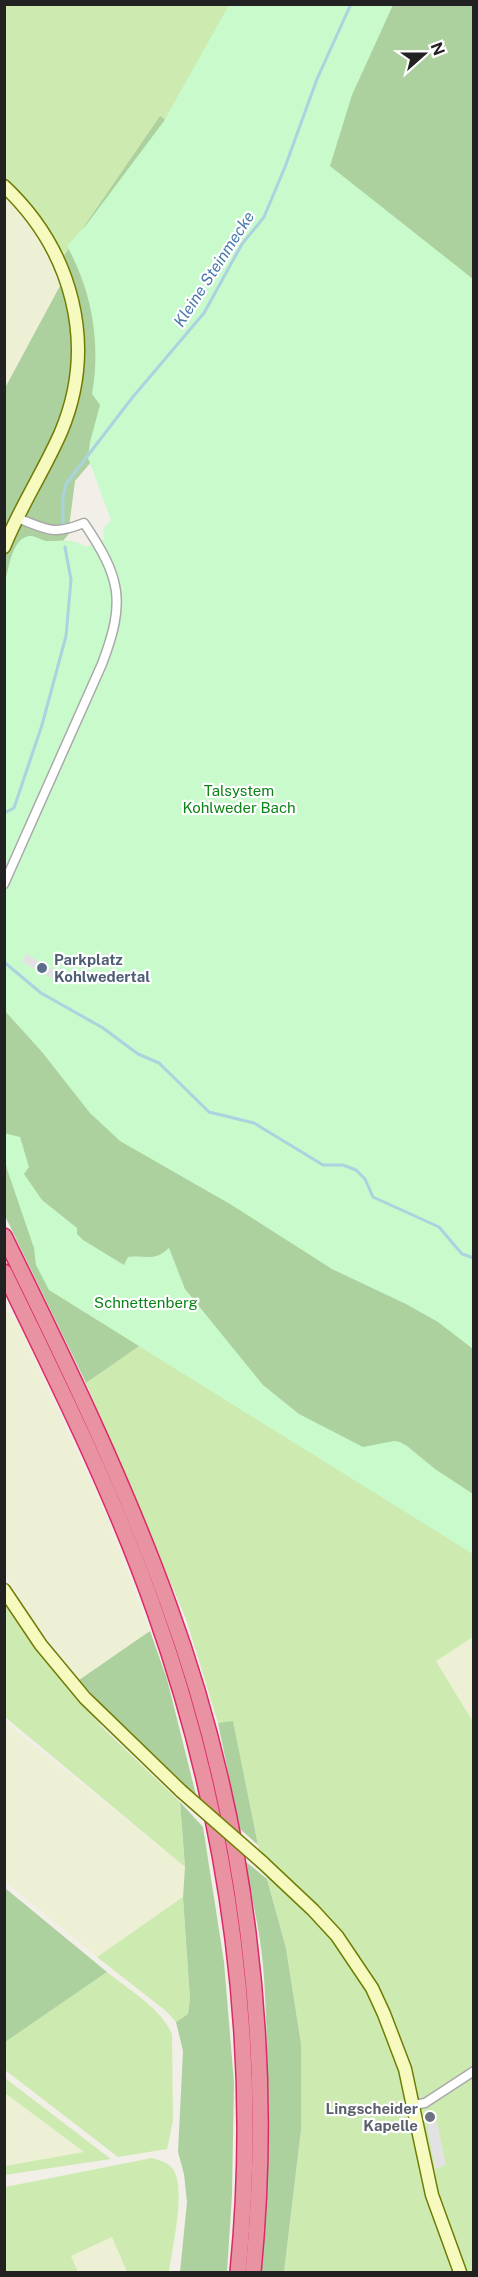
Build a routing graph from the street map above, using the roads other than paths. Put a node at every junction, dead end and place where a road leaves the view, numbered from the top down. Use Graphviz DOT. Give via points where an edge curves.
graph roads {
  1 [pos="4,186"];
  2 [pos="16,518"];
  3 [pos="4,547"];
  4 [pos="4,884"];
  5 [pos="4,1236"];
  6 [pos="4,1272"];
  7 [pos="4,1590"];
  8 [pos="474,2072"];
  9 [pos="413,2105"];
  10 [pos="238,2272"];
  11 [pos="253,2272"];
  12 [pos="460,2272"];
  1 -- 2 [label="street" via="39,226 60,262 74,303 79,347 76,383 66,417"];
  2 -- 3 [label="street"];
  2 -- 4 [label="street" via="54,531 84,523 110,565 118,607 102,664"];
  5 -- 11 [label="highway" via="76,1383 145,1541 190,1668 214,1755 238,1865 255,1999 260,2134"];
  6 -- 10 [label="highway" via="61,1389 147,1589 176,1674 210,1803 233,1935 243,2057 244,2158"];
  7 -- 9 [label="street, bridge" via="41,1645 104,1719 262,1862 337,1936 372,1988 405,2069"];
  8 -- 9 [label="street" via="425,2103"];
  9 -- 12 [label="street" via="432,2195"];
}
